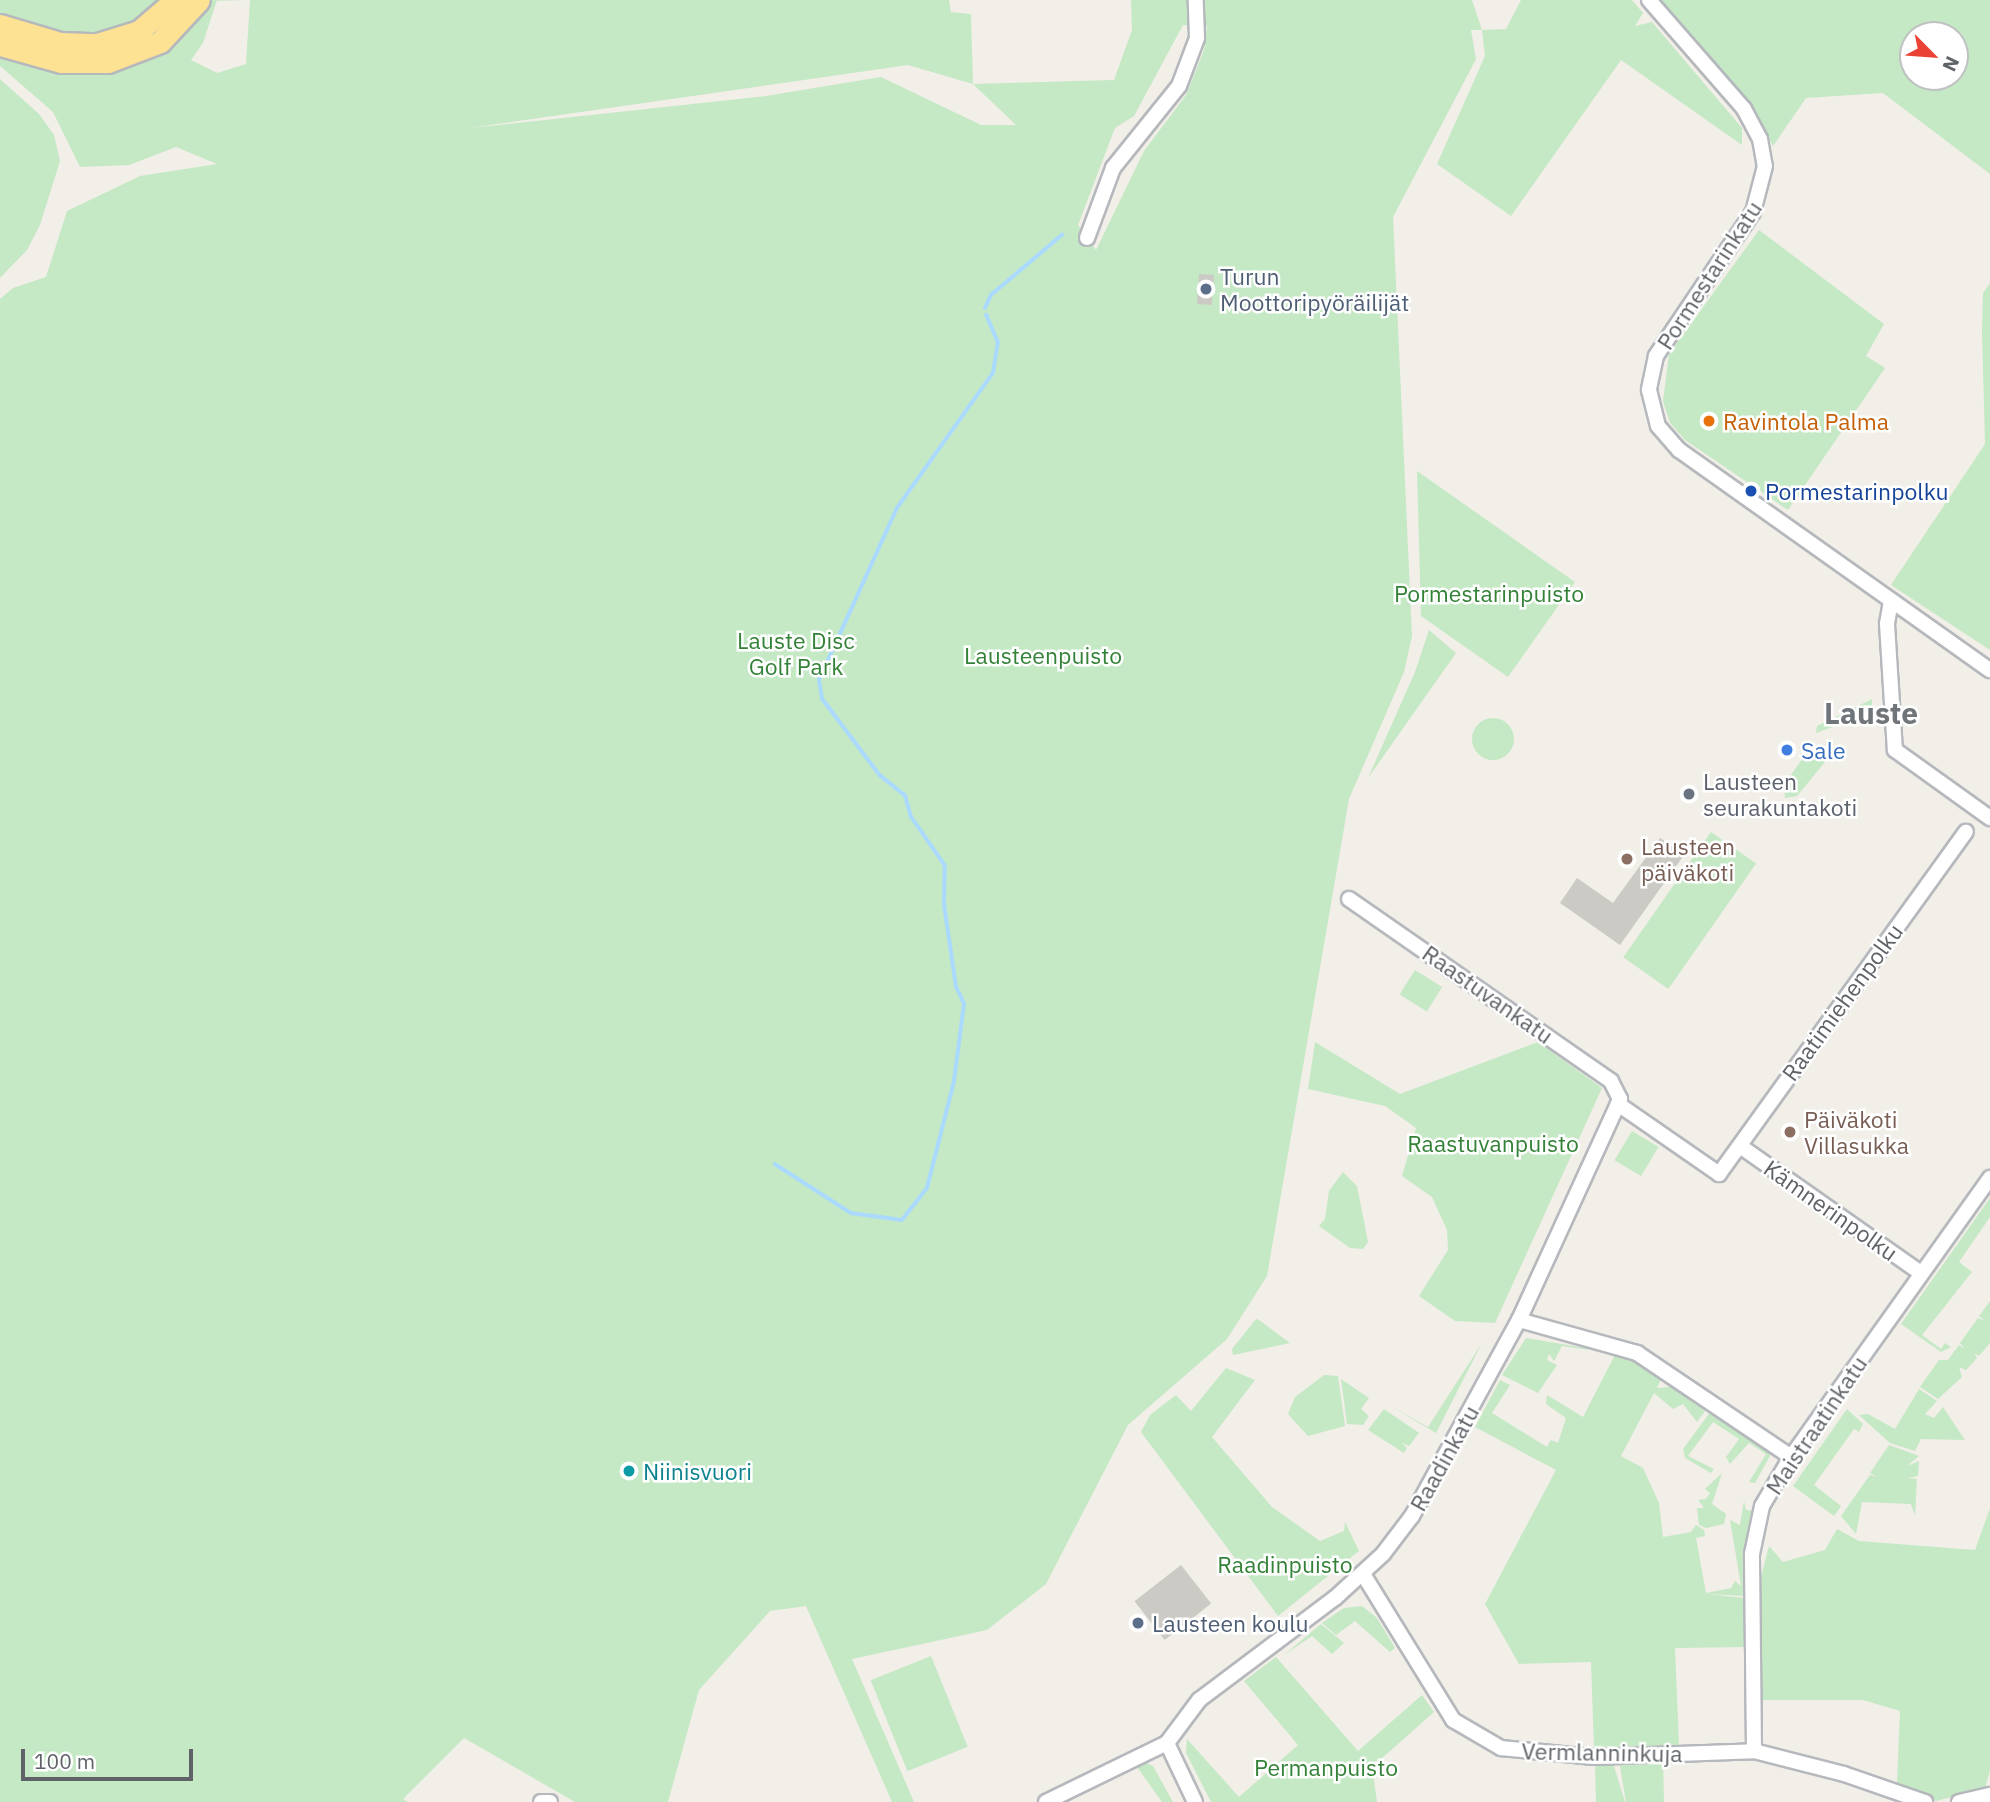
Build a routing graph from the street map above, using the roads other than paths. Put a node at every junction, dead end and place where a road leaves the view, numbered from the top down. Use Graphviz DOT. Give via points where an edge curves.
graph roads {
  1 [pos="176,0"];
  2 [pos="199,0"];
  3 [pos="1196,0"];
  4 [pos="1650,0"];
  5 [pos="0,25"];
  6 [pos="0,45"];
  7 [pos="1087,238"];
  8 [pos="1891,601"];
  9 [pos="1990,670"];
  10 [pos="1990,818"];
  11 [pos="1966,832"];
  12 [pos="1349,899"];
  13 [pos="1619,1100"];
  14 [pos="1740,1146"];
  15 [pos="1719,1174"];
  16 [pos="1990,1178"];
  17 [pos="1922,1273"];
  18 [pos="1519,1320"];
  19 [pos="1791,1457"];
  20 [pos="1363,1574"];
  21 [pos="1167,1743"];
  22 [pos="1754,1751"];
  23 [pos="1990,1795"];
  24 [pos="541,1802"];
  25 [pos="550,1802"];
  26 [pos="1046,1802"];
  27 [pos="1195,1802"];
  28 [pos="1924,1802"];
  29 [pos="1959,1802"];
  1 -- 5 [label="highway" via="139,31 97,44 60,43"];
  2 -- 6 [label="highway" via="160,42 108,62 61,62"];
  3 -- 7 [label="street" via="1197,38 1180,86 1113,168"];
  4 -- 8 [label="street, Pormestarinkatu" via="1744,109 1760,139 1765,166 1753,212 1656,356 1649,390 1656,419 1679,450"];
  8 -- 9 [label="street, Pormestarinkatu"];
  8 -- 10 [label="street" via="1887,624 1895,750"];
  11 -- 14 [label="street, Raatimiehenpolku"];
  12 -- 13 [label="street, Raastuvankatu" via="1584,1062"];
  13 -- 15 [label="street, Raastuvankatu"];
  13 -- 18 [label="street, Raadinkatu"];
  14 -- 15 [label="street, Raatimiehenpolku"];
  14 -- 17 [label="street, Kämnerinpolku"];
  16 -- 17 [label="street, Maistraatinkatu"];
  17 -- 19 [label="street, Maistraatinkatu"];
  18 -- 19 [label="street" via="1637,1353"];
  18 -- 20 [label="street, Raadinkatu" via="1412,1516"];
  19 -- 22 [label="street, Maistraatinkatu" via="1762,1506 1753,1538"];
  20 -- 21 [label="street, Raadinkatu" via="1199,1700"];
  20 -- 22 [label="street, Vermlanninkuja" via="1445,1709 1485,1741 1541,1756"];
  21 -- 26 [label="street"];
  21 -- 27 [label="street"];
  22 -- 28 [label="street, Vermlanninkuja" via="1844,1773"];
  23 -- 29 [label="street"];
  24 -- 25 [label="street"];
}
